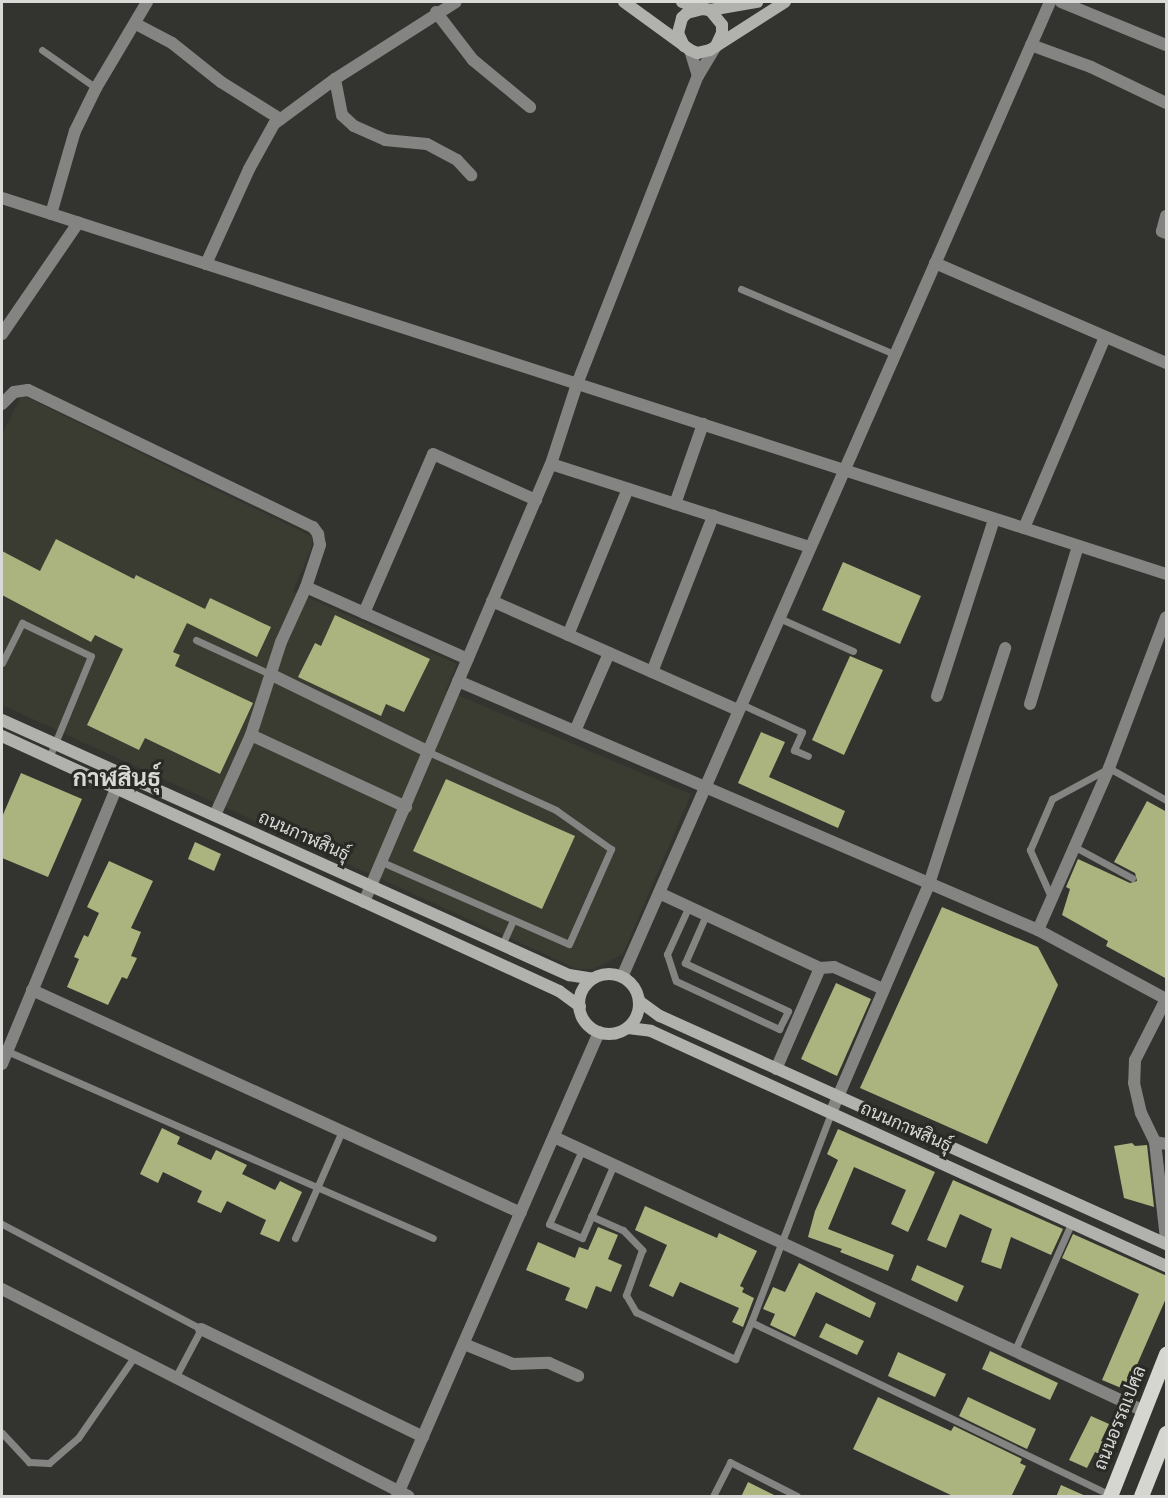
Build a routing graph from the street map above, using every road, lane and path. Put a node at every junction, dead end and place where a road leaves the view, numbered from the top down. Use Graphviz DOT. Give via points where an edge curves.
graph roads {
  1 [pos="147,2"];
  2 [pos="456,2"];
  3 [pos="624,2"];
  4 [pos="682,2"];
  5 [pos="757,2"];
  6 [pos="785,2"];
  7 [pos="1050,2"];
  8 [pos="1061,2"];
  9 [pos="712,6"];
  10 [pos="436,12"];
  11 [pos="136,24"];
  12 [pos="1031,45"];
  13 [pos="1167,45"];
  14 [pos="716,46"];
  15 [pos="687,49"];
  16 [pos="42,50"];
  17 [pos="698,76"];
  18 [pos="335,79"];
  19 [pos="96,88"];
  20 [pos="1167,103"];
  21 [pos="530,107"];
  22 [pos="280,119"];
  23 [pos="471,175"];
  24 [pos="2,198"];
  25 [pos="51,214"];
  26 [pos="1167,216"];
  27 [pos="78,223"];
  28 [pos="1167,233"];
  29 [pos="935,263"];
  30 [pos="206,264"];
  31 [pos="741,289"];
  32 [pos="2,334"];
  33 [pos="1105,337"];
  34 [pos="894,354"];
  35 [pos="1167,363"];
  36 [pos="577,384"];
  37 [pos="2,404"];
  38 [pos="703,424"];
  39 [pos="551,464"];
  40 [pos="844,470"];
  41 [pos="628,489"];
  42 [pos="536,500"];
  43 [pos="675,504"];
  44 [pos="713,516"];
  45 [pos="994,519"];
  46 [pos="1024,528"];
  47 [pos="1078,546"];
  48 [pos="810,547"];
  49 [pos="1167,574"];
  50 [pos="306,587"];
  51 [pos="492,601"];
  52 [pos="364,613"];
  53 [pos="1167,617"];
  54 [pos="779,618"];
  55 [pos="568,635"];
  56 [pos="196,640"];
  57 [pos="1005,648"];
  58 [pos="853,651"];
  59 [pos="609,653"];
  60 [pos="468,659"];
  61 [pos="2,663"];
  62 [pos="652,672"];
  63 [pos="270,674"];
  64 [pos="458,681"];
  65 [pos="937,696"];
  66 [pos="1030,704"];
  67 [pos="740,707"];
  68 [pos="2,720"];
  69 [pos="575,731"];
  70 [pos="251,735"];
  71 [pos="2,736"];
  72 [pos="55,744"];
  73 [pos="429,752"];
  74 [pos="808,756"];
  75 [pos="49,758"];
  76 [pos="1109,768"];
  77 [pos="706,785"];
  78 [pos="116,789"];
  79 [pos="1167,800"];
  80 [pos="406,807"];
  81 [pos="215,815"];
  82 [pos="1075,847"];
  83 [pos="382,862"];
  84 [pos="1132,878"];
  85 [pos="929,884"];
  86 [pos="371,886"];
  87 [pos="659,893"];
  88 [pos="1052,899"];
  89 [pos="364,902"];
  90 [pos="688,906"];
  91 [pos="706,915"];
  92 [pos="513,920"];
  93 [pos="1038,930"];
  94 [pos="502,945"];
  95 [pos="820,968"];
  96 [pos="622,977"];
  97 [pos="592,979"];
  98 [pos="883,988"];
  99 [pos="32,990"];
  100 [pos="1167,999"];
  101 [pos="639,1001"];
  102 [pos="580,1006"];
  103 [pos="628,1028"];
  104 [pos="599,1032"];
  105 [pos="7,1051"];
  106 [pos="2,1064"];
  107 [pos="776,1069"];
  108 [pos="838,1096"];
  109 [pos="831,1113"];
  110 [pos="342,1131"];
  111 [pos="554,1137"];
  112 [pos="1161,1143"];
  113 [pos="582,1150"];
  114 [pos="614,1164"];
  115 [pos="317,1187"];
  116 [pos="521,1213"];
  117 [pos="591,1216"];
  118 [pos="1072,1222"];
  119 [pos="2,1224"];
  120 [pos="295,1238"];
  121 [pos="433,1238"];
  122 [pos="1167,1239"];
  123 [pos="782,1244"];
  124 [pos="1167,1244"];
  125 [pos="1167,1266"];
  126 [pos="2,1289"];
  127 [pos="751,1322"];
  128 [pos="201,1329"];
  129 [pos="464,1344"];
  130 [pos="1014,1352"];
  131 [pos="1167,1354"];
  132 [pos="134,1357"];
  133 [pos="578,1376"];
  134 [pos="175,1377"];
  135 [pos="1144,1411"];
  136 [pos="2,1433"];
  137 [pos="1167,1433"];
  138 [pos="423,1437"];
  139 [pos="401,1495"];
  140 [pos="1110,1496"];
  141 [pos="713,1497"];
  142 [pos="797,1497"];
  143 [pos="1141,1497"];
  1 -- 11 [label="street"];
  2 -- 10 [label="street"];
  3 -- 15 [label="main road"];
  4 -- 9 [label="main road"];
  5 -- 9 [label="main road"];
  6 -- 14 [label="main road"];
  7 -- 12 [label="street"];
  8 -- 13 [label="street"];
  9 -- 14 [label="main road" via="722,26"];
  9 -- 15 [label="main road" via="694,9 682,18 678,33"];
  10 -- 18 [label="street"];
  10 -- 21 [label="street" via="473,60"];
  11 -- 19 [label="street"];
  11 -- 22 [label="street" via="172,43 221,82"];
  12 -- 20 [label="street" via="1091,67"];
  12 -- 29 [label="street"];
  14 -- 15 [label="main road" via="704,52"];
  14 -- 17 [label="street"];
  15 -- 17 [label="street"];
  16 -- 19 [label="lane"];
  17 -- 36 [label="street"];
  18 -- 22 [label="street"];
  18 -- 23 [label="street" via="342,115 354,126 385,140 427,144 457,160"];
  19 -- 25 [label="street" via="75,131"];
  22 -- 30 [label="street" via="249,169"];
  24 -- 25 [label="street"];
  25 -- 27 [label="street"];
  26 -- 28 [label="street" via="1162,231"];
  27 -- 30 [label="street"];
  27 -- 32 [label="street"];
  29 -- 33 [label="street"];
  29 -- 34 [label="street"];
  30 -- 36 [label="street"];
  31 -- 34 [label="lane"];
  33 -- 35 [label="street"];
  33 -- 46 [label="street"];
  34 -- 40 [label="street"];
  36 -- 38 [label="street"];
  36 -- 39 [label="street"];
  37 -- 50 [label="street" via="14,392 28,390 313,527 320,545"];
  38 -- 40 [label="street"];
  38 -- 43 [label="street"];
  39 -- 41 [label="street"];
  39 -- 42 [label="street"];
  40 -- 45 [label="street"];
  40 -- 48 [label="street"];
  41 -- 43 [label="street"];
  41 -- 55 [label="street"];
  42 -- 51 [label="street"];
  42 -- 52 [label="street" via="434,454"];
  43 -- 44 [label="street"];
  44 -- 48 [label="street"];
  44 -- 62 [label="street"];
  45 -- 46 [label="street"];
  45 -- 65 [label="street"];
  46 -- 47 [label="street"];
  47 -- 49 [label="street"];
  47 -- 66 [label="street"];
  48 -- 54 [label="street"];
  50 -- 52 [label="street"];
  50 -- 63 [label="street"];
  51 -- 55 [label="street"];
  51 -- 60 [label="street"];
  52 -- 60 [label="street"];
  53 -- 76 [label="street"];
  54 -- 58 [label="lane"];
  54 -- 67 [label="street"];
  55 -- 59 [label="street"];
  56 -- 63 [label="lane"];
  57 -- 85 [label="street"];
  59 -- 62 [label="street"];
  59 -- 69 [label="street"];
  60 -- 64 [label="street"];
  61 -- 72 [label="lane" via="22,623 91,656"];
  62 -- 67 [label="street"];
  63 -- 70 [label="street"];
  63 -- 73 [label="street"];
  64 -- 69 [label="street"];
  64 -- 73 [label="street"];
  67 -- 74 [label="lane" via="802,732 794,750"];
  67 -- 77 [label="street"];
  68 -- 72 [label="main road, ถนนกาฬสินธุ์"];
  69 -- 77 [label="street"];
  70 -- 80 [label="street"];
  70 -- 81 [label="street"];
  71 -- 75 [label="main road, ถนนกาฬสินธุ์"];
  72 -- 75 [label="lane"];
  72 -- 81 [label="main road, ถนนกาฬสินธุ์"];
  73 -- 80 [label="street"];
  73 -- 92 [label="lane" via="556,810 610,849 569,945"];
  75 -- 78 [label="main road, ถนนกาฬสินธุ์"];
  76 -- 79 [label="lane"];
  76 -- 82 [label="street"];
  76 -- 88 [label="lane" via="1052,799 1034,840 1030,850"];
  77 -- 85 [label="street"];
  77 -- 87 [label="street"];
  78 -- 89 [label="main road, ถนนกาฬสินธุ์"];
  78 -- 99 [label="street"];
  80 -- 83 [label="street"];
  81 -- 86 [label="main road, ถนนกาฬสินธุ์"];
  82 -- 84 [label="lane"];
  82 -- 88 [label="street"];
  83 -- 86 [label="street"];
  83 -- 92 [label="lane"];
  85 -- 93 [label="street"];
  85 -- 98 [label="street"];
  86 -- 89 [label="street"];
  86 -- 94 [label="main road, ถนนกาฬสินธุ์"];
  87 -- 90 [label="street"];
  87 -- 96 [label="street"];
  88 -- 93 [label="street"];
  89 -- 102 [label="main road, ถนนกาฬสินธุ์" via="559,991"];
  90 -- 91 [label="street"];
  90 -- 91 [label="lane" via="667,954 676,981 779,1029 788,1011 685,963"];
  91 -- 95 [label="street"];
  92 -- 94 [label="lane"];
  93 -- 100 [label="street"];
  94 -- 97 [label="main road, ถนนกาฬสินธุ์" via="568,975"];
  95 -- 98 [label="street" via="834,967"];
  95 -- 107 [label="street"];
  96 -- 97 [label="main road" via="608,974"];
  96 -- 101 [label="main road" via="636,991"];
  97 -- 102 [label="main road" via="581,993"];
  98 -- 108 [label="street"];
  99 -- 105 [label="street"];
  99 -- 110 [label="street"];
  100 -- 112 [label="street" via="1134,1060 1134,1083 1141,1113"];
  101 -- 103 [label="main road" via="639,1011"];
  101 -- 107 [label="main road, ถนนกาฬสินธุ์" via="660,1016"];
  102 -- 104 [label="main road" via="584,1020"];
  103 -- 104 [label="main road" via="619,1033"];
  103 -- 109 [label="main road, ถนนกาฬสินธุ์" via="651,1031"];
  104 -- 111 [label="street"];
  105 -- 106 [label="street"];
  105 -- 115 [label="lane"];
  107 -- 108 [label="main road, ถนนกาฬสินธุ์"];
  108 -- 109 [label="street"];
  108 -- 124 [label="main road, ถนนกาฬสินธุ์"];
  109 -- 118 [label="main road, ถนนกาฬสินธุ์"];
  109 -- 123 [label="lane"];
  110 -- 115 [label="lane"];
  110 -- 116 [label="street"];
  111 -- 113 [label="street"];
  111 -- 116 [label="street"];
  112 -- 122 [label="street"];
  113 -- 114 [label="street"];
  113 -- 117 [label="lane" via="549,1224 582,1238"];
  114 -- 117 [label="lane"];
  114 -- 123 [label="street"];
  115 -- 120 [label="lane"];
  115 -- 121 [label="lane"];
  116 -- 129 [label="street"];
  117 -- 127 [label="lane" via="623,1230 642,1250 626,1295 636,1312 735,1359"];
  118 -- 125 [label="main road, ถนนกาฬสินธุ์"];
  118 -- 130 [label="lane"];
  119 -- 128 [label="lane"];
  123 -- 127 [label="lane"];
  123 -- 130 [label="street"];
  126 -- 132 [label="street"];
  127 -- 140 [label="lane"];
  128 -- 134 [label="lane"];
  128 -- 138 [label="street"];
  129 -- 133 [label="street" via="513,1364 549,1363"];
  129 -- 138 [label="street"];
  130 -- 135 [label="street"];
  131 -- 135 [label="main road, ถนนอรรถเปศล"];
  132 -- 134 [label="street"];
  132 -- 136 [label="lane" via="78,1438 49,1463 29,1462"];
  134 -- 139 [label="street"];
  135 -- 140 [label="main road, ถนนอรรถเปศล"];
  137 -- 143 [label="main road"];
  138 -- 139 [label="street"];
  141 -- 142 [label="lane" via="730,1462"];
}
